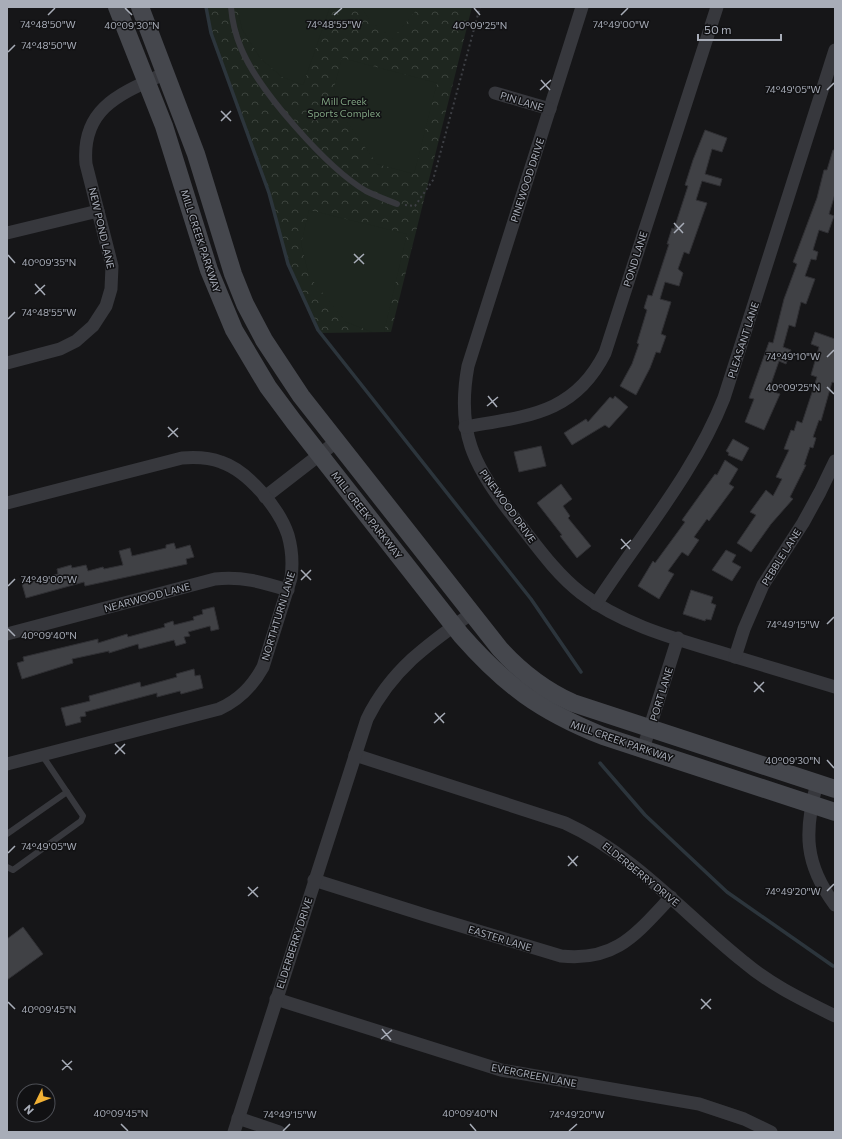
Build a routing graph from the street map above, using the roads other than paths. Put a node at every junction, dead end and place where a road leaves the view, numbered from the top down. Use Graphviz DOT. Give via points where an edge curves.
graph roads {
  1 [pos="117,7"];
  2 [pos="140,7"];
  3 [pos="231,7"];
  4 [pos="582,7"];
  5 [pos="717,7"];
  6 [pos="835,50"];
  7 [pos="166,73"];
  8 [pos="147,82"];
  9 [pos="495,93"];
  10 [pos="550,109"];
  11 [pos="397,204"];
  12 [pos="98,211"];
  13 [pos="7,234"];
  14 [pos="7,363"];
  15 [pos="465,428"];
  16 [pos="336,442"];
  17 [pos="320,454"];
  18 [pos="835,461"];
  19 [pos="265,497"];
  20 [pos="7,503"];
  21 [pos="288,590"];
  22 [pos="596,604"];
  23 [pos="472,613"];
  24 [pos="454,626"];
  25 [pos="7,634"];
  26 [pos="678,638"];
  27 [pos="735,657"];
  28 [pos="835,687"];
  29 [pos="650,730"];
  30 [pos="643,749"];
  31 [pos="42,755"];
  32 [pos="355,755"];
  33 [pos="7,764"];
  34 [pos="817,783"];
  35 [pos="835,789"];
  36 [pos="67,792"];
  37 [pos="811,804"];
  38 [pos="835,812"];
  39 [pos="7,834"];
  40 [pos="7,867"];
  41 [pos="314,880"];
  42 [pos="671,897"];
  43 [pos="835,905"];
  44 [pos="276,999"];
  45 [pos="834,1011"];
  46 [pos="238,1118"];
  47 [pos="234,1132"];
  48 [pos="279,1132"];
  49 [pos="771,1132"];
  1 -- 8 [label="main road, MILL CREEK PARKWAY"];
  2 -- 7 [label="main road, MILL CREEK PARKWAY"];
  3 -- 11 [label="lane" via="241,48 276,104 339,171 366,191"];
  4 -- 10 [label="street, PINEWOOD DRIVE"];
  5 -- 15 [label="street, POND LANE" via="600,363 579,390 550,408 534,414"];
  6 -- 22 [label="street, PLEASANT LANE" via="716,419 695,458"];
  7 -- 8 [label="street, NEW POND LANE"];
  7 -- 16 [label="main road, MILL CREEK PARKWAY" via="196,154 224,251 245,304 283,371"];
  8 -- 12 [label="street, NEW POND LANE" via="113,98 99,114 89,132 86,164"];
  8 -- 17 [label="main road, MILL CREEK PARKWAY" via="178,168 209,270 226,313 250,359"];
  9 -- 10 [label="street, PIN LANE"];
  10 -- 15 [label="street, PINEWOOD DRIVE" via="468,366 463,403"];
  12 -- 13 [label="street"];
  12 -- 14 [label="street, NEW POND LANE" via="111,260 112,278 109,295 100,317 85,334 60,349"];
  15 -- 22 [label="street, PINEWOOD DRIVE" via="475,459 508,510 563,576"];
  16 -- 17 [label="street"];
  16 -- 23 [label="main road, MILL CREEK PARKWAY"];
  17 -- 19 [label="street"];
  17 -- 24 [label="main road, MILL CREEK PARKWAY"];
  18 -- 27 [label="street, PEBBLE LANE" via="803,523 763,585"];
  19 -- 20 [label="street, NORTHTURN LANE" via="238,470 223,462 198,457 182,458"];
  19 -- 21 [label="street, NORTHTURN LANE" via="278,514 287,534 292,567"];
  21 -- 25 [label="street, NEARWOOD LANE" via="247,578 215,579"];
  21 -- 31 [label="street, NORTHTURN LANE" via="263,667 249,689 228,705"];
  22 -- 26 [label="street, PINEWOOD DRIVE" via="632,623"];
  23 -- 24 [label="street, ELDERBERRY DRIVE"];
  23 -- 29 [label="main road, MILL CREEK PARKWAY" via="512,662 541,686 573,704"];
  24 -- 30 [label="main road, MILL CREEK PARKWAY" via="500,676 545,710 577,726"];
  24 -- 32 [label="street, ELDERBERRY DRIVE" via="398,671 386,686 368,719"];
  26 -- 27 [label="street, PINEWOOD DRIVE"];
  26 -- 29 [label="street, PORT LANE"];
  27 -- 28 [label="street, PINEWOOD DRIVE"];
  29 -- 30 [label="street, PORT LANE"];
  29 -- 34 [label="main road, MILL CREEK PARKWAY"];
  30 -- 37 [label="main road, MILL CREEK PARKWAY"];
  31 -- 33 [label="street, NORTHTURN LANE"];
  31 -- 36 [label="lane"];
  32 -- 41 [label="street, ELDERBERRY DRIVE"];
  32 -- 42 [label="street, ELDERBERRY DRIVE" via="565,822 617,852"];
  34 -- 35 [label="main road, MILL CREEK PARKWAY"];
  34 -- 37 [label="street"];
  36 -- 39 [label="lane"];
  36 -- 40 [label="lane" via="83,816 80,821 13,870"];
  37 -- 38 [label="main road, MILL CREEK PARKWAY"];
  37 -- 43 [label="street" via="808,836 812,862 818,879"];
  41 -- 42 [label="street, EASTER LANE" via="561,956 576,958 598,955 619,947 635,936"];
  41 -- 44 [label="street, ELDERBERRY DRIVE"];
  42 -- 45 [label="street, ELDERBERRY DRIVE" via="745,964 778,986"];
  44 -- 46 [label="street, ELDERBERRY DRIVE"];
  44 -- 49 [label="street, EVERGREEN LANE" via="501,1070 699,1104 744,1119"];
  46 -- 47 [label="street, ELDERBERRY DRIVE"];
  46 -- 48 [label="street"];
}
